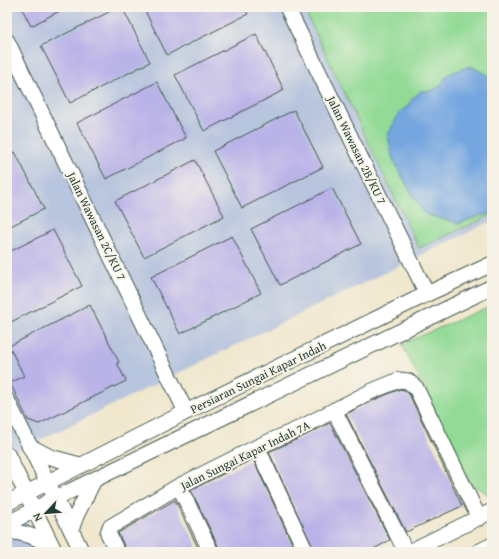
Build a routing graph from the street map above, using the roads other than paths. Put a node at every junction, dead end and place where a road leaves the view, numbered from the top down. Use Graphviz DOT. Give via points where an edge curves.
graph roads {
  1 [pos="287,7"];
  2 [pos="7,41"];
  3 [pos="492,264"];
  4 [pos="492,287"];
  5 [pos="427,294"];
  6 [pos="7,400"];
  7 [pos="334,410"];
  8 [pos="186,412"];
  9 [pos="29,446"];
  10 [pos="257,447"];
  11 [pos="8,458"];
  12 [pos="80,465"];
  13 [pos="94,480"];
  14 [pos="48,481"];
  15 [pos="179,486"];
  16 [pos="17,498"];
  17 [pos="56,498"];
  18 [pos="31,512"];
  19 [pos="486,514"];
  20 [pos="8,526"];
  21 [pos="71,530"];
  22 [pos="492,545"];
  23 [pos="53,549"];
  24 [pos="82,552"];
  25 [pos="117,552"];
  26 [pos="211,552"];
  27 [pos="306,552"];
  28 [pos="408,552"];
  29 [pos="478,552"];
  1 -- 5 [label="street, Jalan Wawasan 2B/KU 7"];
  2 -- 8 [label="street, Jalan Wawasan 2C/KU 7"];
  3 -- 5 [label="street, Persiaran Sungai Kapar Indah"];
  4 -- 13 [label="street, Persiaran Sungai Kapar Indah"];
  5 -- 8 [label="street, Persiaran Sungai Kapar Indah"];
  6 -- 9 [label="street"];
  7 -- 10 [label="street, Jalan Sungai Kapar Indah 7A"];
  7 -- 19 [label="street, Jalan Sungai Kapar Indah 7A" via="399,380 408,381 416,388"];
  7 -- 28 [label="street"];
  8 -- 12 [label="street, Persiaran Sungai Kapar Indah"];
  9 -- 12 [label="street" via="50,456"];
  9 -- 14 [label="street"];
  10 -- 15 [label="street, Jalan Sungai Kapar Indah 7A"];
  10 -- 27 [label="street"];
  11 -- 16 [label="street"];
  12 -- 14 [label="street, Persiaran Sungai Kapar Indah"];
  13 -- 17 [label="street, Persiaran Sungai Kapar Indah"];
  13 -- 21 [label="street"];
  14 -- 16 [label="street, Persiaran Sungai Kapar Indah"];
  14 -- 17 [label="street"];
  15 -- 25 [label="street, Jalan Sungai Kapar Indah 7A" via="110,527 108,533"];
  15 -- 26 [label="street"];
  16 -- 18 [label="street"];
  17 -- 18 [label="street, Persiaran Sungai Kapar Indah"];
  17 -- 21 [label="street"];
  18 -- 20 [label="street, Persiaran Sungai Kapar Indah"];
  18 -- 23 [label="street"];
  19 -- 28 [label="street"];
  20 -- 23 [label="street" via="35,537"];
  21 -- 24 [label="street"];
  22 -- 29 [label="street"];
}
